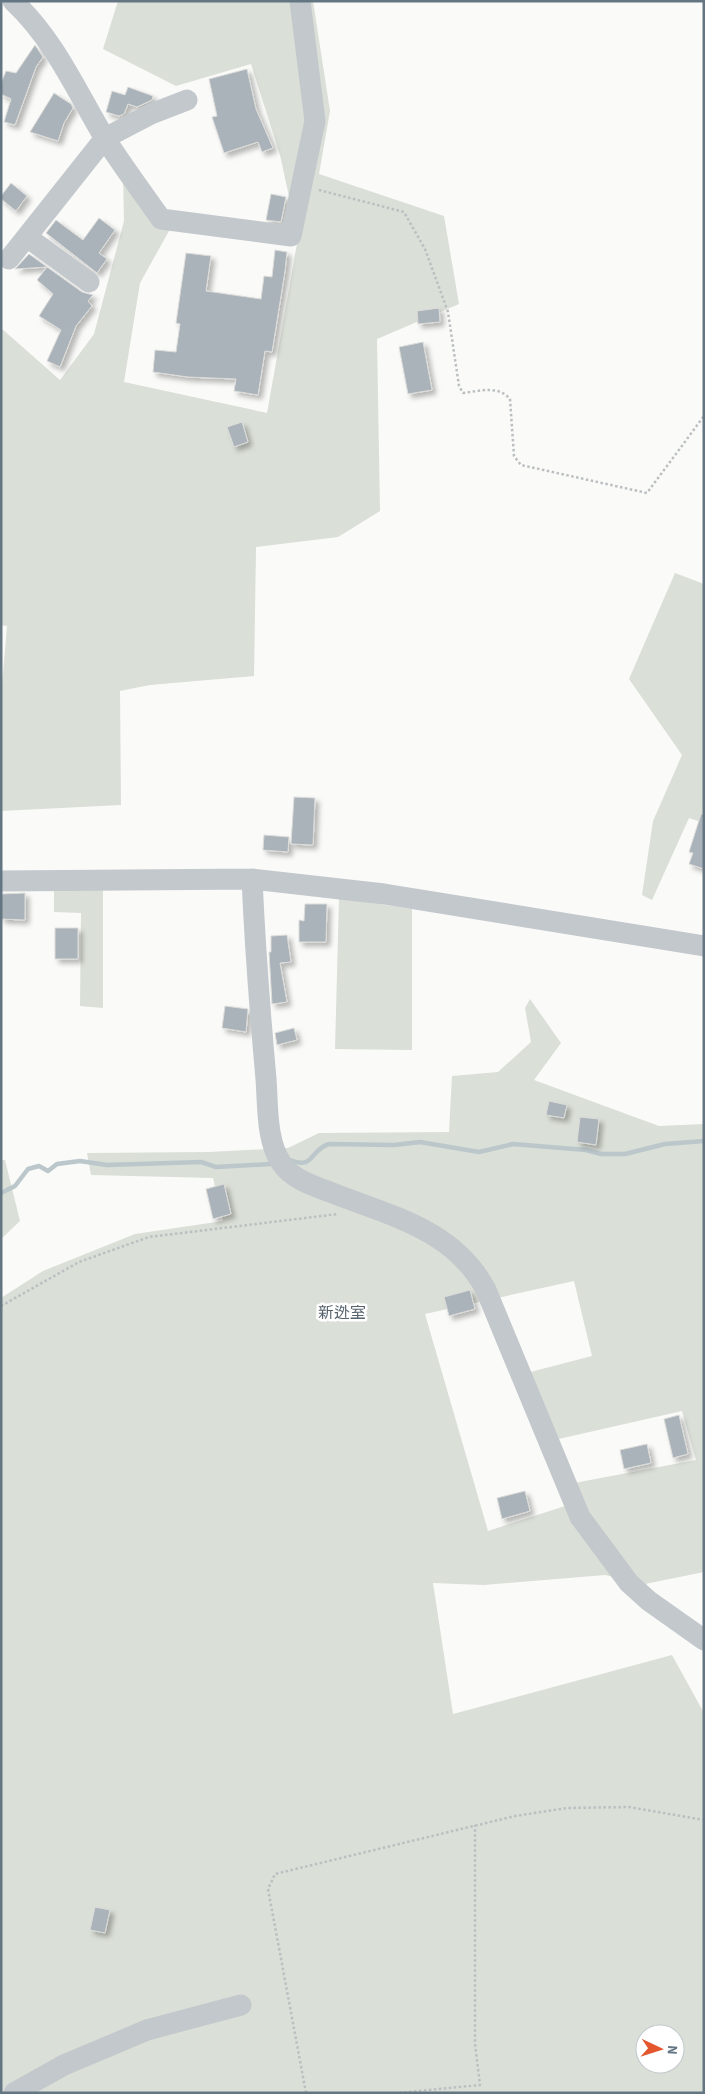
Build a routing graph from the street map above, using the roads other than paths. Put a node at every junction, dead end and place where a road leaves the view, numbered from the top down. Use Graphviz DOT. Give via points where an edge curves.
graph roads {
  1 [pos="13,1"];
  2 [pos="300,1"];
  3 [pos="187,100"];
  4 [pos="105,138"];
  5 [pos="27,237"];
  6 [pos="10,259"];
  7 [pos="89,282"];
  8 [pos="252,879"];
  9 [pos="1,881"];
  10 [pos="704,946"];
  11 [pos="704,1640"];
  12 [pos="240,2005"];
  13 [pos="14,2093"];
  1 -- 4 [label="street" via="48,41"];
  2 -- 4 [label="street" via="315,121 291,236 161,219"];
  3 -- 4 [label="street"];
  4 -- 5 [label="street"];
  5 -- 6 [label="street"];
  5 -- 7 [label="street"];
  8 -- 9 [label="street"];
  8 -- 10 [label="street" via="384,894"];
  8 -- 11 [label="street" via="258,997 271,1127 282,1165 294,1176 436,1236 453,1247 476,1271 580,1517 629,1583 648,1601"];
  12 -- 13 [label="street" via="147,2030 64,2064"];
}
